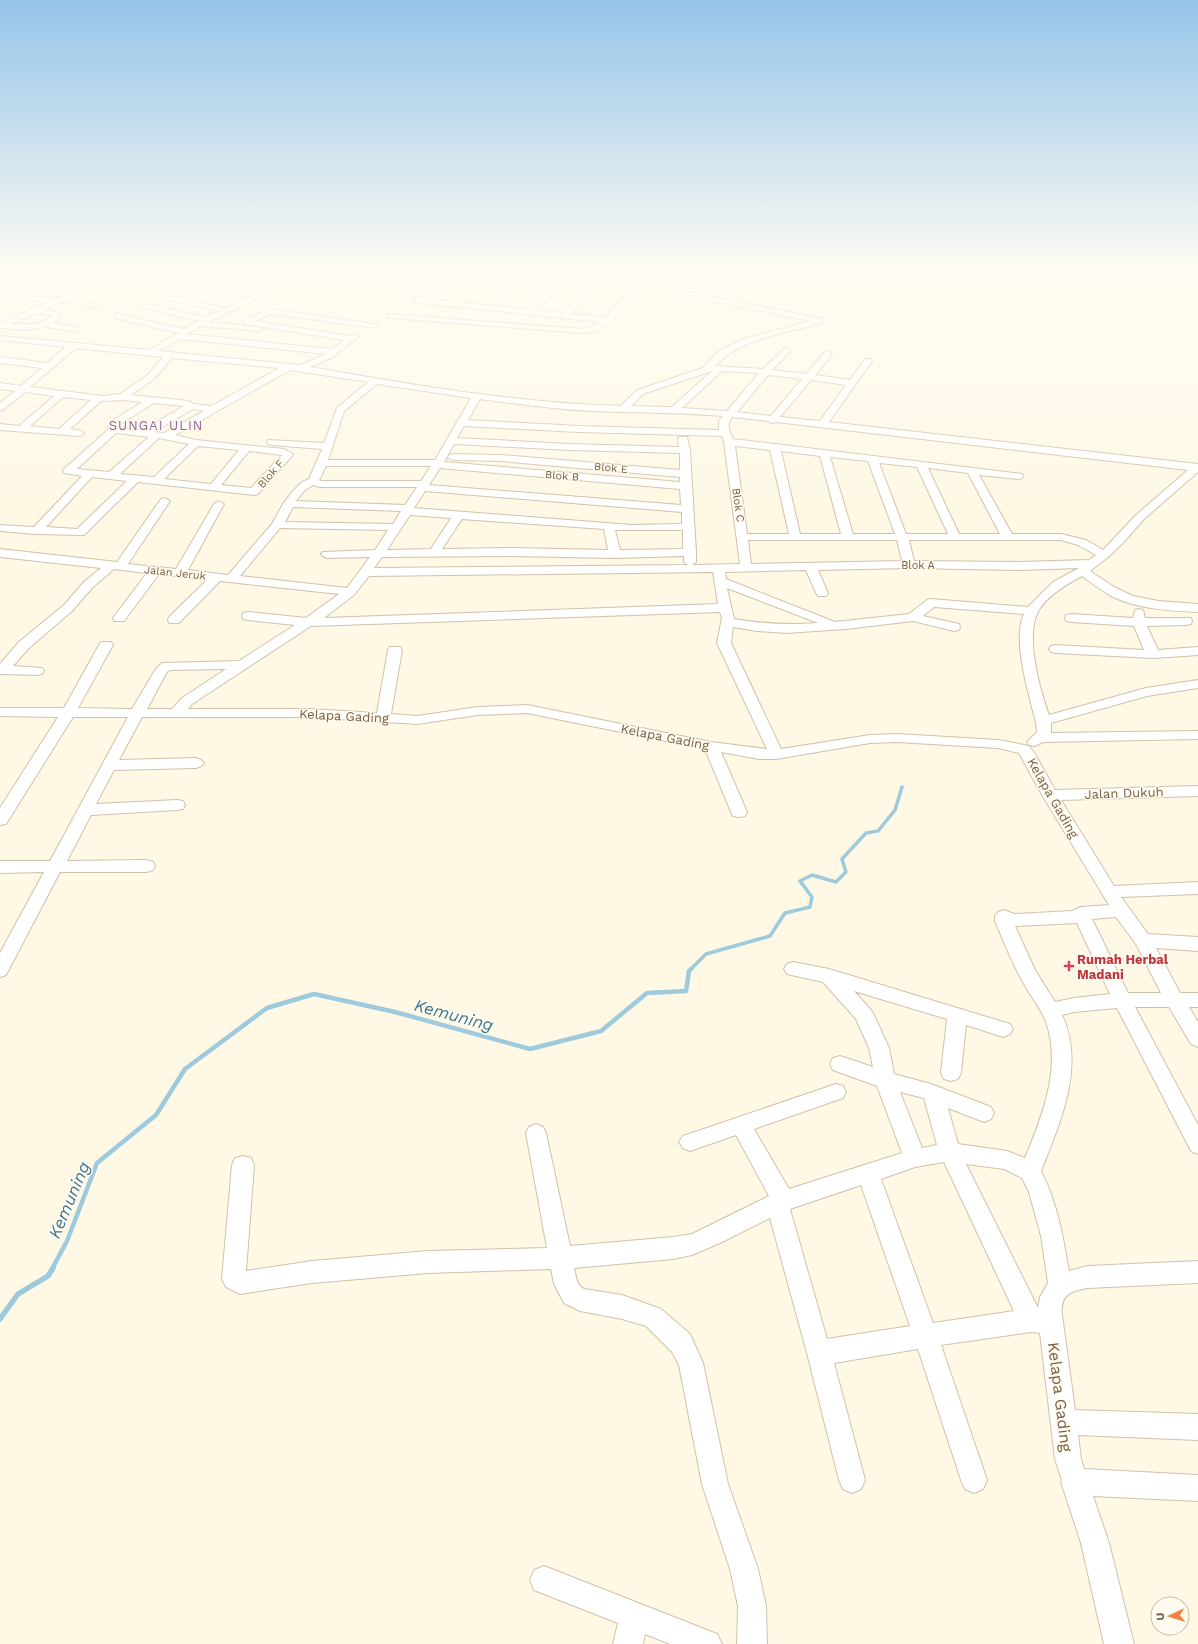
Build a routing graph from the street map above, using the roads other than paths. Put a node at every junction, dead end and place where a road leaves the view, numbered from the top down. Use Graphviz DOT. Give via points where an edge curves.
graph roads {
  1 [pos="66,352"];
  2 [pos="149,352"];
  3 [pos="152,352"];
  4 [pos="334,352"];
  5 [pos="726,352"];
  6 [pos="786,352"];
  7 [pos="170,354"];
  8 [pos="828,354"];
  9 [pos="0,360"];
  10 [pos="868,361"];
  11 [pos="49,366"];
  12 [pos="290,366"];
  13 [pos="301,368"];
  14 [pos="709,368"];
  15 [pos="720,368"];
  16 [pos="765,372"];
  17 [pos="808,377"];
  18 [pos="375,382"];
  19 [pos="852,383"];
  20 [pos="0,386"];
  21 [pos="22,390"];
  22 [pos="61,394"];
  23 [pos="477,396"];
  24 [pos="122,397"];
  25 [pos="98,398"];
  26 [pos="152,400"];
  27 [pos="192,406"];
  28 [pos="0,408"];
  29 [pos="592,408"];
  30 [pos="214,409"];
  31 [pos="623,409"];
  32 [pos="674,410"];
  33 [pos="728,415"];
  34 [pos="772,420"];
  35 [pos="460,423"];
  36 [pos="822,424"];
  37 [pos="0,428"];
  38 [pos="21,429"];
  39 [pos="579,429"];
  40 [pos="114,430"];
  41 [pos="62,431"];
  42 [pos="79,432"];
  43 [pos="681,432"];
  44 [pos="144,433"];
  45 [pos="161,436"];
  46 [pos="198,438"];
  47 [pos="727,438"];
  48 [pos="450,441"];
  49 [pos="327,446"];
  50 [pos="570,447"];
  51 [pos="247,448"];
  52 [pos="775,448"];
  53 [pos="685,450"];
  54 [pos="824,454"];
  55 [pos="872,459"];
  56 [pos="438,462"];
  57 [pos="322,463"];
  58 [pos="920,465"];
  59 [pos="1197,468"];
  60 [pos="972,471"];
  61 [pos="90,473"];
  62 [pos="537,474"];
  63 [pos="685,474"];
  64 [pos="111,476"];
  65 [pos="1018,476"];
  66 [pos="135,479"];
  67 [pos="156,481"];
  68 [pos="313,481"];
  69 [pos="423,486"];
  70 [pos="687,486"];
  71 [pos="213,488"];
  72 [pos="645,494"];
  73 [pos="523,497"];
  74 [pos="165,501"];
  75 [pos="219,504"];
  76 [pos="288,504"];
  77 [pos="407,509"];
  78 [pos="688,509"];
  79 [pos="455,520"];
  80 [pos="277,525"];
  81 [pos="396,527"];
  82 [pos="609,527"];
  83 [pos="688,527"];
  84 [pos="0,528"];
  85 [pos="631,528"];
  86 [pos="36,531"];
  87 [pos="742,537"];
  88 [pos="795,537"];
  89 [pos="848,537"];
  90 [pos="902,537"];
  91 [pos="955,537"];
  92 [pos="1008,537"];
  93 [pos="690,552"];
  94 [pos="0,553"];
  95 [pos="379,553"];
  96 [pos="434,553"];
  97 [pos="327,554"];
  98 [pos="615,554"];
  99 [pos="1104,555"];
  100 [pos="909,564"];
  101 [pos="115,566"];
  102 [pos="811,567"];
  103 [pos="691,568"];
  104 [pos="746,568"];
  105 [pos="1086,568"];
  106 [pos="155,571"];
  107 [pos="366,572"];
  108 [pos="180,573"];
  109 [pos="719,575"];
  110 [pos="217,577"];
  111 [pos="231,578"];
  112 [pos="350,592"];
  113 [pos="822,594"];
  114 [pos="1138,602"];
  115 [pos="725,608"];
  116 [pos="1198,608"];
  117 [pos="1032,611"];
  118 [pos="248,616"];
  119 [pos="913,617"];
  120 [pos="119,618"];
  121 [pos="1071,618"];
  122 [pos="174,620"];
  123 [pos="1186,621"];
  124 [pos="308,622"];
  125 [pos="728,622"];
  126 [pos="1139,622"];
  127 [pos="836,626"];
  128 [pos="954,627"];
  129 [pos="106,645"];
  130 [pos="1056,649"];
  131 [pos="395,650"];
  132 [pos="1198,651"];
  133 [pos="1153,654"];
  134 [pos="243,665"];
  135 [pos="1,670"];
  136 [pos="37,671"];
  137 [pos="1198,684"];
  138 [pos="0,712"];
  139 [pos="68,712"];
  140 [pos="179,713"];
  141 [pos="137,714"];
  142 [pos="383,718"];
  143 [pos="1044,721"];
  144 [pos="1198,734"];
  145 [pos="711,746"];
  146 [pos="774,748"];
  147 [pos="196,763"];
  148 [pos="110,765"];
  149 [pos="1198,791"];
  150 [pos="1050,795"];
  151 [pos="177,805"];
  152 [pos="86,810"];
  153 [pos="739,812"];
  154 [pos="0,820"];
  155 [pos="147,866"];
  156 [pos="0,868"];
  157 [pos="54,868"];
  158 [pos="1198,888"];
  159 [pos="1110,892"];
  160 [pos="1121,912"];
  161 [pos="1081,913"];
  162 [pos="1143,940"];
  163 [pos="1198,944"];
  164 [pos="793,969"];
  165 [pos="0,970"];
  166 [pos="829,976"];
  167 [pos="1122,1000"];
  168 [pos="1198,1000"];
  169 [pos="1175,1001"];
  170 [pos="1050,1011"];
  171 [pos="957,1015"];
  172 [pos="1003,1029"];
  173 [pos="1198,1039"];
  174 [pos="840,1064"];
  175 [pos="951,1073"];
  176 [pos="884,1080"];
  177 [pos="836,1092"];
  178 [pos="931,1092"];
  179 [pos="984,1113"];
  180 [pos="741,1125"];
  181 [pos="536,1134"];
  182 [pos="690,1142"];
  183 [pos="1198,1145"];
  184 [pos="950,1152"];
  185 [pos="915,1158"];
  186 [pos="243,1165"];
  187 [pos="1030,1171"];
  188 [pos="868,1174"];
  189 [pos="781,1202"];
  190 [pos="561,1258"];
  191 [pos="1198,1272"];
  192 [pos="1060,1287"];
  193 [pos="1041,1321"];
  194 [pos="925,1335"];
  195 [pos="819,1353"];
  196 [pos="1063,1422"];
  197 [pos="1198,1427"];
  198 [pos="852,1480"];
  199 [pos="974,1480"];
  200 [pos="1074,1482"];
  201 [pos="1198,1488"];
  202 [pos="544,1580"];
  203 [pos="634,1615"];
  204 [pos="628,1644"];
  205 [pos="707,1644"];
  206 [pos="752,1644"];
  207 [pos="1119,1644"];
  1 -- 11 [label="street"];
  2 -- 3 [label="street"];
  3 -- 7 [label="street"];
  4 -- 13 [label="street"];
  5 -- 14 [label="street"];
  6 -- 16 [label="street"];
  7 -- 12 [label="street"];
  7 -- 24 [label="street" via="151,377"];
  8 -- 17 [label="street"];
  9 -- 11 [label="street"];
  10 -- 19 [label="street"];
  11 -- 21 [label="street"];
  12 -- 13 [label="street"];
  12 -- 30 [label="street"];
  13 -- 18 [label="street"];
  14 -- 15 [label="street"];
  14 -- 31 [label="street" via="645,389"];
  15 -- 16 [label="street"];
  15 -- 32 [label="street"];
  16 -- 17 [label="street"];
  16 -- 33 [label="street"];
  17 -- 19 [label="street"];
  17 -- 34 [label="street"];
  18 -- 23 [label="street"];
  18 -- 49 [label="street" via="340,410"];
  19 -- 36 [label="street"];
  20 -- 21 [label="street"];
  21 -- 22 [label="street"];
  21 -- 28 [label="street"];
  22 -- 25 [label="street"];
  22 -- 38 [label="street"];
  23 -- 29 [label="street"];
  23 -- 35 [label="street"];
  24 -- 25 [label="street"];
  24 -- 26 [label="street"];
  25 -- 41 [label="street"];
  26 -- 27 [label="street"];
  26 -- 40 [label="street" via="115,423"];
  27 -- 30 [label="street"];
  27 -- 44 [label="street"];
  29 -- 31 [label="street"];
  29 -- 39 [label="street"];
  30 -- 45 [label="street"];
  31 -- 32 [label="street"];
  32 -- 33 [label="street"];
  33 -- 34 [label="street"];
  33 -- 47 [label="street" via="723,427"];
  34 -- 36 [label="street"];
  35 -- 39 [label="street"];
  35 -- 48 [label="street"];
  36 -- 59 [label="street"];
  37 -- 38 [label="street"];
  38 -- 41 [label="street"];
  39 -- 43 [label="street"];
  39 -- 50 [label="street"];
  40 -- 44 [label="street"];
  40 -- 61 [label="street" via="68,472"];
  41 -- 42 [label="street"];
  43 -- 47 [label="street"];
  43 -- 53 [label="street"];
  44 -- 45 [label="street"];
  45 -- 46 [label="street"];
  45 -- 64 [label="street"];
  46 -- 49 [label="street"];
  46 -- 51 [label="street"];
  46 -- 67 [label="street"];
  47 -- 52 [label="street"];
  47 -- 87 [label="street, Blok C"];
  48 -- 50 [label="street"];
  48 -- 56 [label="street"];
  49 -- 57 [label="street"];
  50 -- 53 [label="street"];
  51 -- 71 [label="street"];
  51 -- 71 [label="street, Blok F" via="288,454 257,490 248,492"];
  52 -- 54 [label="street"];
  52 -- 88 [label="street"];
  53 -- 63 [label="street"];
  54 -- 55 [label="street"];
  54 -- 89 [label="street"];
  55 -- 58 [label="street"];
  55 -- 90 [label="street"];
  56 -- 57 [label="street"];
  56 -- 62 [label="street, Blok B"];
  56 -- 63 [label="street, Blok E" via="514,459"];
  56 -- 69 [label="street"];
  57 -- 68 [label="street"];
  58 -- 60 [label="street"];
  58 -- 91 [label="street"];
  59 -- 99 [label="street" via="1140,517"];
  60 -- 65 [label="street"];
  60 -- 92 [label="street"];
  61 -- 64 [label="street"];
  61 -- 86 [label="street"];
  62 -- 72 [label="street, Blok B"];
  62 -- 73 [label="street"];
  63 -- 70 [label="street"];
  64 -- 66 [label="street"];
  66 -- 67 [label="street"];
  66 -- 86 [label="street" via="83,532 75,534"];
  67 -- 71 [label="street"];
  68 -- 69 [label="street" via="320,484"];
  68 -- 76 [label="street" via="302,487"];
  69 -- 73 [label="street"];
  69 -- 77 [label="street"];
  70 -- 72 [label="street, Blok B"];
  70 -- 78 [label="street"];
  72 -- 73 [label="street"];
  72 -- 78 [label="street"];
  72 -- 85 [label="street"];
  74 -- 101 [label="street"];
  75 -- 108 [label="street"];
  76 -- 77 [label="street"];
  76 -- 80 [label="street"];
  77 -- 79 [label="street"];
  77 -- 81 [label="street"];
  78 -- 83 [label="street"];
  79 -- 82 [label="street"];
  79 -- 96 [label="street"];
  80 -- 81 [label="street"];
  80 -- 111 [label="street"];
  81 -- 95 [label="street"];
  82 -- 85 [label="street"];
  82 -- 98 [label="street"];
  83 -- 85 [label="street"];
  83 -- 93 [label="street"];
  84 -- 86 [label="street"];
  87 -- 88 [label="street"];
  87 -- 104 [label="street, Blok C"];
  88 -- 89 [label="street"];
  89 -- 90 [label="street"];
  90 -- 91 [label="street"];
  90 -- 100 [label="street"];
  91 -- 92 [label="street"];
  92 -- 99 [label="street" via="1074,539"];
  93 -- 98 [label="street"];
  93 -- 103 [label="street"];
  94 -- 101 [label="street, Jalan Jeruk"];
  95 -- 96 [label="street"];
  95 -- 97 [label="street"];
  95 -- 107 [label="street"];
  96 -- 98 [label="street"];
  99 -- 105 [label="street"];
  100 -- 102 [label="street, Blok A"];
  100 -- 105 [label="street, Blok A"];
  101 -- 106 [label="street, Jalan Jeruk"];
  101 -- 135 [label="street" via="88,585 68,608 29,641"];
  102 -- 104 [label="street, Blok A"];
  102 -- 113 [label="street"];
  103 -- 107 [label="street, Blok A"];
  103 -- 109 [label="street, Blok A"];
  104 -- 109 [label="street, Blok A"];
  105 -- 114 [label="street" via="1118,594"];
  105 -- 117 [label="street" via="1057,585"];
  106 -- 108 [label="street, Jalan Jeruk"];
  106 -- 120 [label="street"];
  107 -- 112 [label="street"];
  108 -- 110 [label="street, Jalan Jeruk"];
  109 -- 115 [label="street"];
  109 -- 127 [label="street"];
  110 -- 111 [label="street, Jalan Jeruk"];
  110 -- 122 [label="street"];
  111 -- 112 [label="street, Jalan Jeruk"];
  112 -- 124 [label="street"];
  114 -- 116 [label="street"];
  114 -- 126 [label="street"];
  115 -- 124 [label="street"];
  115 -- 125 [label="street"];
  117 -- 119 [label="street" via="931,603"];
  117 -- 143 [label="street" via="1026,629 1029,667"];
  118 -- 124 [label="street"];
  119 -- 127 [label="street"];
  119 -- 128 [label="street"];
  121 -- 126 [label="street"];
  123 -- 126 [label="street"];
  124 -- 134 [label="street"];
  125 -- 127 [label="street" via="757,628"];
  125 -- 146 [label="street" via="724,643"];
  126 -- 133 [label="street"];
  129 -- 139 [label="street"];
  130 -- 133 [label="street"];
  131 -- 142 [label="street"];
  132 -- 133 [label="street"];
  134 -- 140 [label="street" via="187,701 180,707"];
  134 -- 141 [label="street" via="167,666 162,670"];
  135 -- 136 [label="street"];
  137 -- 143 [label="street" via="1146,692"];
  138 -- 139 [label="street, Kelapa Gading"];
  139 -- 141 [label="street, Kelapa Gading"];
  139 -- 154 [label="street"];
  140 -- 141 [label="street, Kelapa Gading"];
  140 -- 142 [label="street, Kelapa Gading" via="309,713"];
  141 -- 148 [label="street"];
  142 -- 145 [label="street, Kelapa Gading" via="417,720 478,711 527,709"];
  143 -- 144 [label="street" via="1044,732 1037,740"];
  145 -- 150 [label="street, Kelapa Gading" via="759,754 776,754 870,739 897,738 1009,745 1024,749"];
  145 -- 153 [label="street"];
  147 -- 148 [label="street"];
  148 -- 152 [label="street"];
  149 -- 150 [label="street, Jalan Dukuh"];
  150 -- 159 [label="street, Kelapa Gading"];
  151 -- 152 [label="street"];
  152 -- 157 [label="street"];
  155 -- 157 [label="street"];
  156 -- 157 [label="street"];
  157 -- 165 [label="street"];
  158 -- 159 [label="street"];
  159 -- 160 [label="street, Kelapa Gading"];
  160 -- 161 [label="street"];
  160 -- 162 [label="street, Kelapa Gading"];
  161 -- 167 [label="street"];
  161 -- 170 [label="street" via="1076,917 1011,920 1004,916 1004,922 1029,977"];
  162 -- 163 [label="street"];
  162 -- 169 [label="street, Kelapa Gading"];
  164 -- 166 [label="street"];
  166 -- 171 [label="street"];
  166 -- 176 [label="street" via="864,1015 879,1048"];
  167 -- 169 [label="street"];
  167 -- 170 [label="street" via="1074,1005"];
  167 -- 183 [label="street"];
  168 -- 169 [label="street"];
  169 -- 173 [label="street, Kelapa Gading"];
  170 -- 187 [label="street" via="1057,1027 1062,1060 1060,1082 1058,1097"];
  171 -- 172 [label="street"];
  171 -- 175 [label="street"];
  174 -- 176 [label="street"];
  176 -- 178 [label="street"];
  176 -- 185 [label="street"];
  177 -- 180 [label="street"];
  178 -- 179 [label="street"];
  178 -- 184 [label="street"];
  180 -- 182 [label="street"];
  180 -- 189 [label="street"];
  181 -- 190 [label="street"];
  184 -- 185 [label="street"];
  184 -- 187 [label="street" via="1007,1160"];
  184 -- 193 [label="street"];
  185 -- 188 [label="street"];
  186 -- 190 [label="street" via="234,1275 236,1282 312,1272 428,1262"];
  187 -- 192 [label="street" via="1040,1191 1052,1236"];
  188 -- 189 [label="street"];
  188 -- 194 [label="street"];
  189 -- 190 [label="street" via="692,1244"];
  189 -- 195 [label="street"];
  190 -- 206 [label="street" via="566,1284 572,1295 580,1300 622,1307 653,1318 681,1343 691,1364 715,1484 744,1569 752,1606"];
  191 -- 192 [label="street" via="1088,1277 1071,1280"];
  192 -- 193 [label="street, Kelapa Gading"];
  193 -- 194 [label="street"];
  193 -- 196 [label="street, Kelapa Gading"];
  194 -- 195 [label="street"];
  194 -- 199 [label="street"];
  195 -- 198 [label="street"];
  196 -- 197 [label="street"];
  196 -- 200 [label="street, Kelapa Gading"];
  200 -- 201 [label="street"];
  200 -- 207 [label="street, Kelapa Gading" via="1095,1543"];
  202 -- 203 [label="street"];
  203 -- 204 [label="street"];
  203 -- 205 [label="street"];
}
